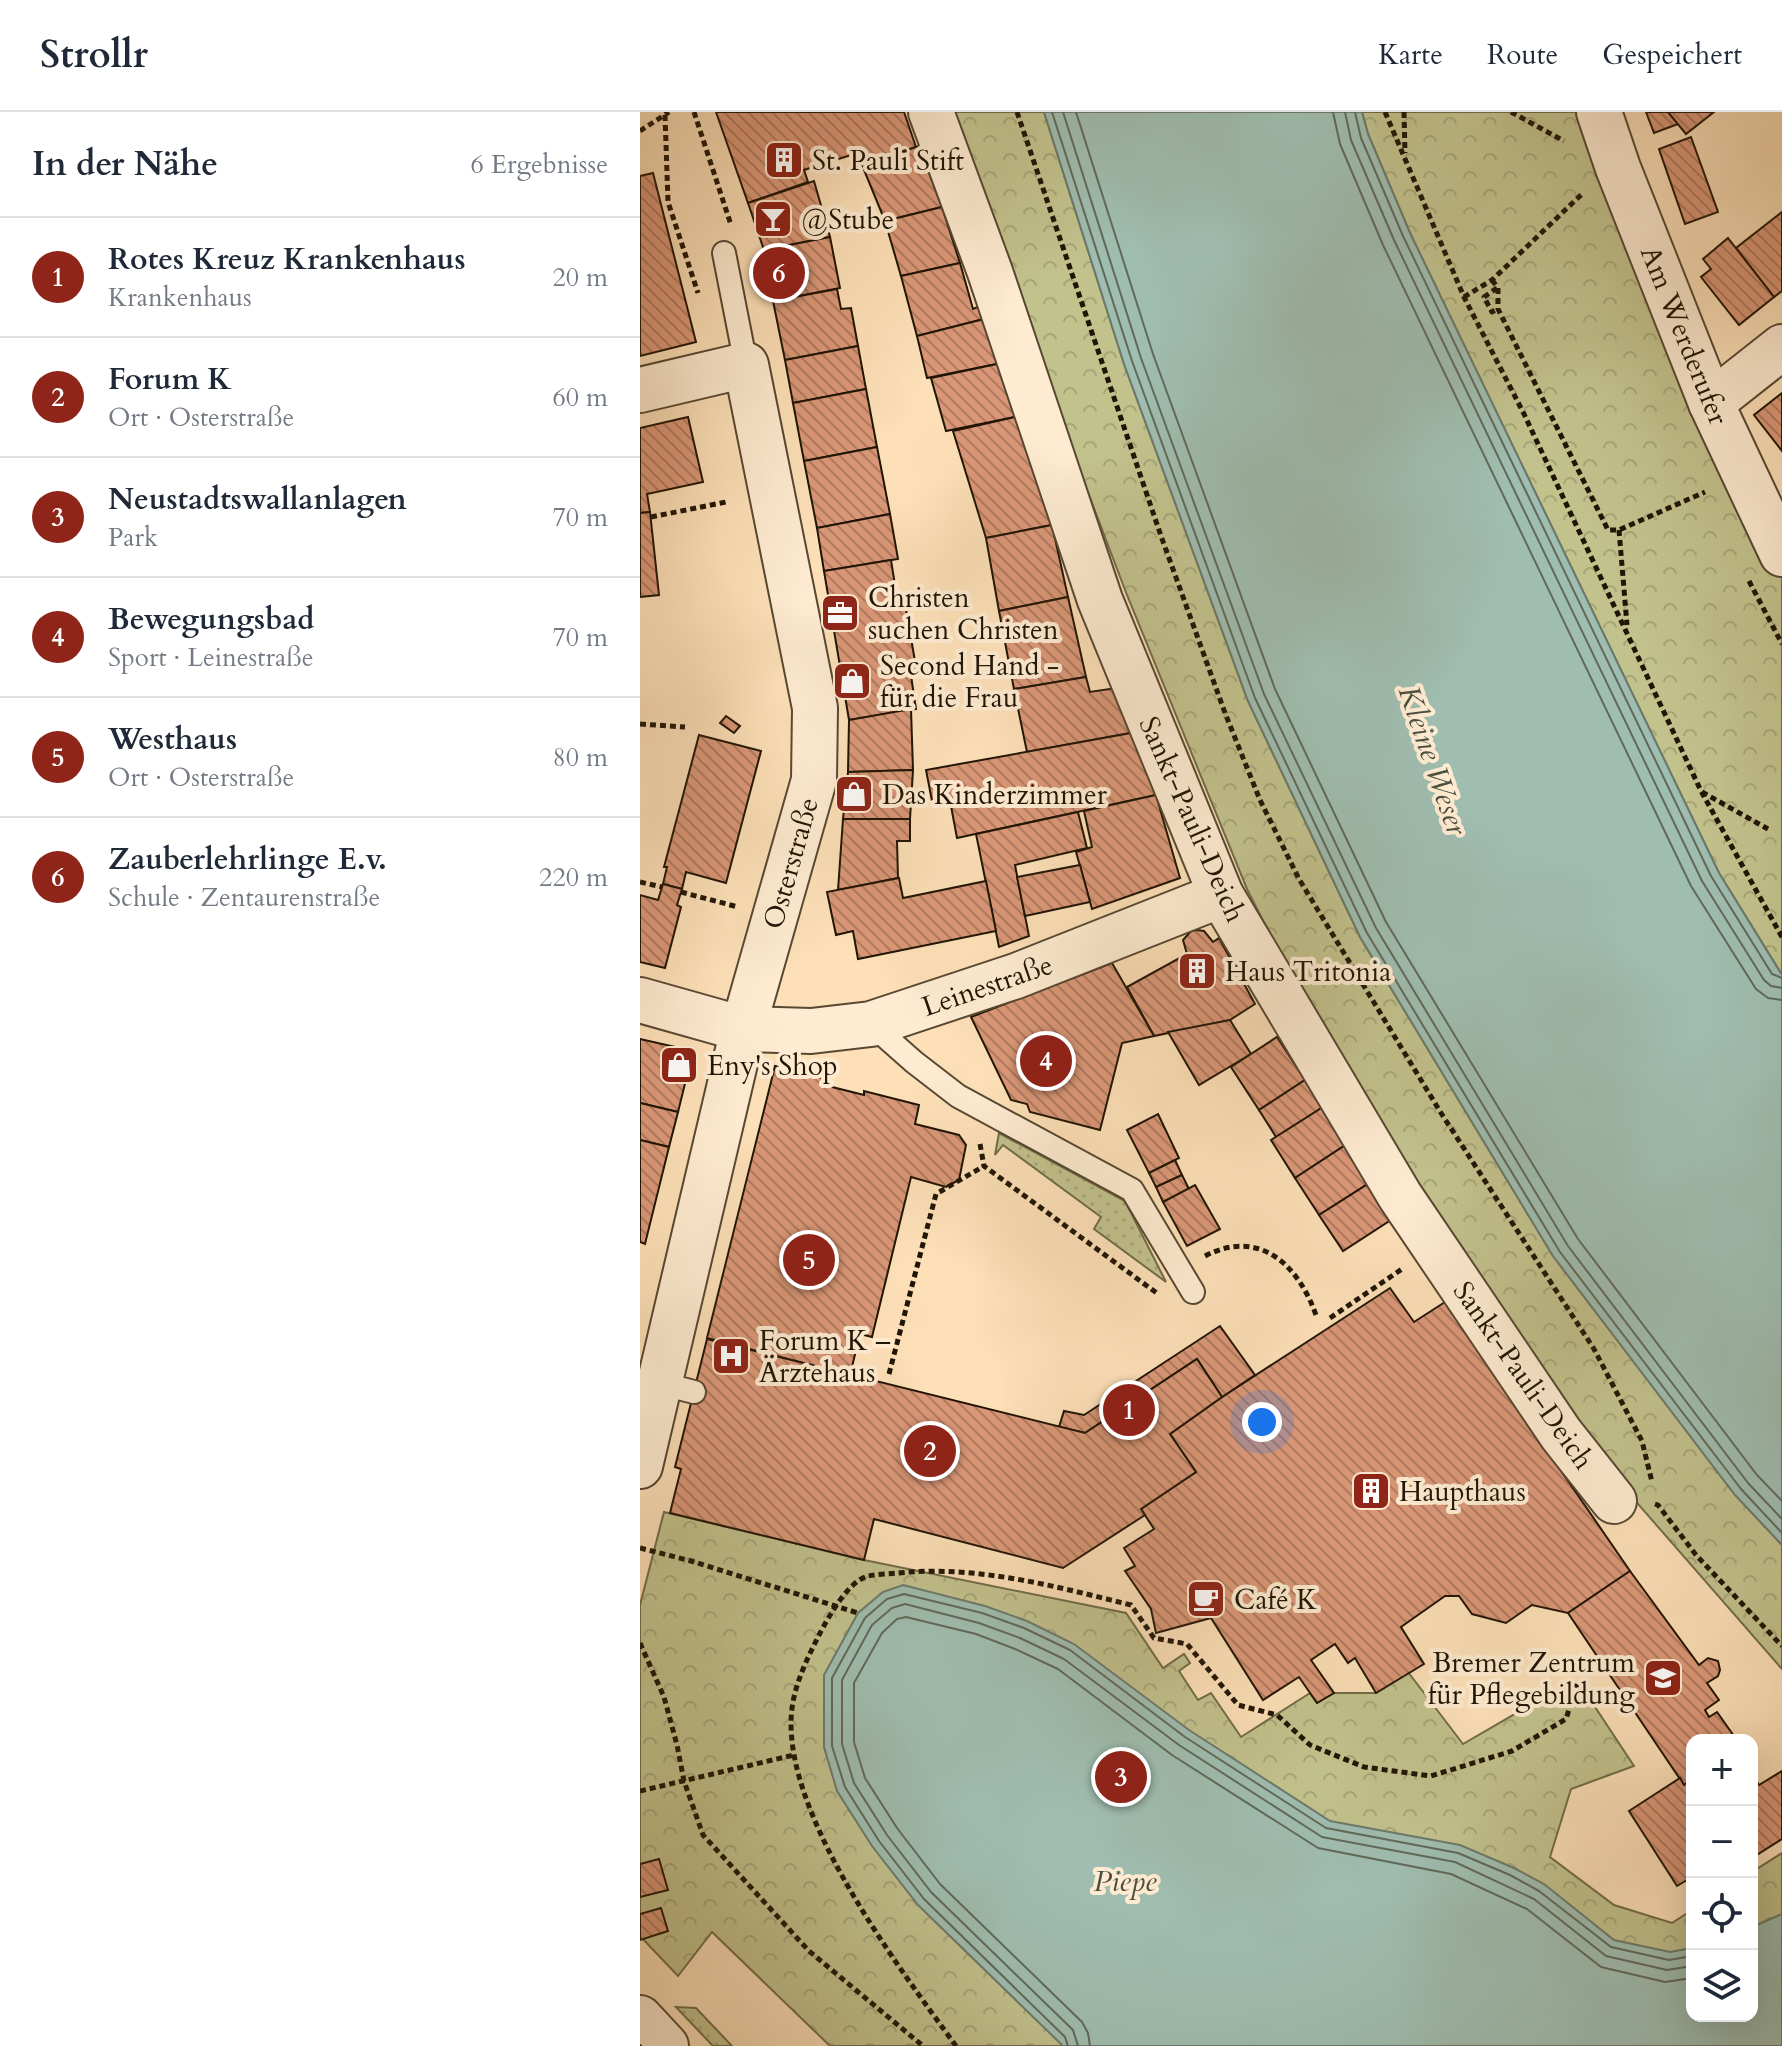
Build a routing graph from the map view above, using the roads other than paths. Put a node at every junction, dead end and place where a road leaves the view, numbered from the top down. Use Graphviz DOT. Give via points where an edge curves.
graph roads {
  1 [pos="931,112"];
  2 [pos="1599,112"];
  3 [pos="724,253"];
  4 [pos="1782,347"];
  5 [pos="746,365"];
  6 [pos="640,390"];
  7 [pos="1711,403"];
  8 [pos="1782,554"];
  9 [pos="1221,895"];
  10 [pos="640,1000"];
  11 [pos="871,1024"];
  12 [pos="743,1029"];
  13 [pos="1193,1292"];
  14 [pos="640,1466"];
  15 [pos="1614,1501"];
  16 [pos="640,2018"];
  17 [pos="666,2046"];
  1 -- 9 [label="street, Sankt-Pauli-Deich" via="1100,600"];
  2 -- 7 [label="street, Am Werderufer"];
  3 -- 5 [label="lane, Osterstraße"];
  4 -- 7 [label="street"];
  5 -- 6 [label="street"];
  5 -- 12 [label="street, Osterstraße" via="815,708 814,780"];
  7 -- 8 [label="street, Am Werderufer"];
  9 -- 11 [label="street, Leinestraße" via="1016,976"];
  9 -- 15 [label="street, Sankt-Pauli-Deich" via="1435,1246 1561,1434"];
  10 -- 12 [label="street, Leinestraße"];
  11 -- 12 [label="street, Leinestraße" via="811,1031"];
  11 -- 13 [label="lane" via="973,1104 1132,1190"];
  12 -- 14 [label="street, Osterstraße" via="676,1388"];
  16 -- 17 [label="street"];
}
